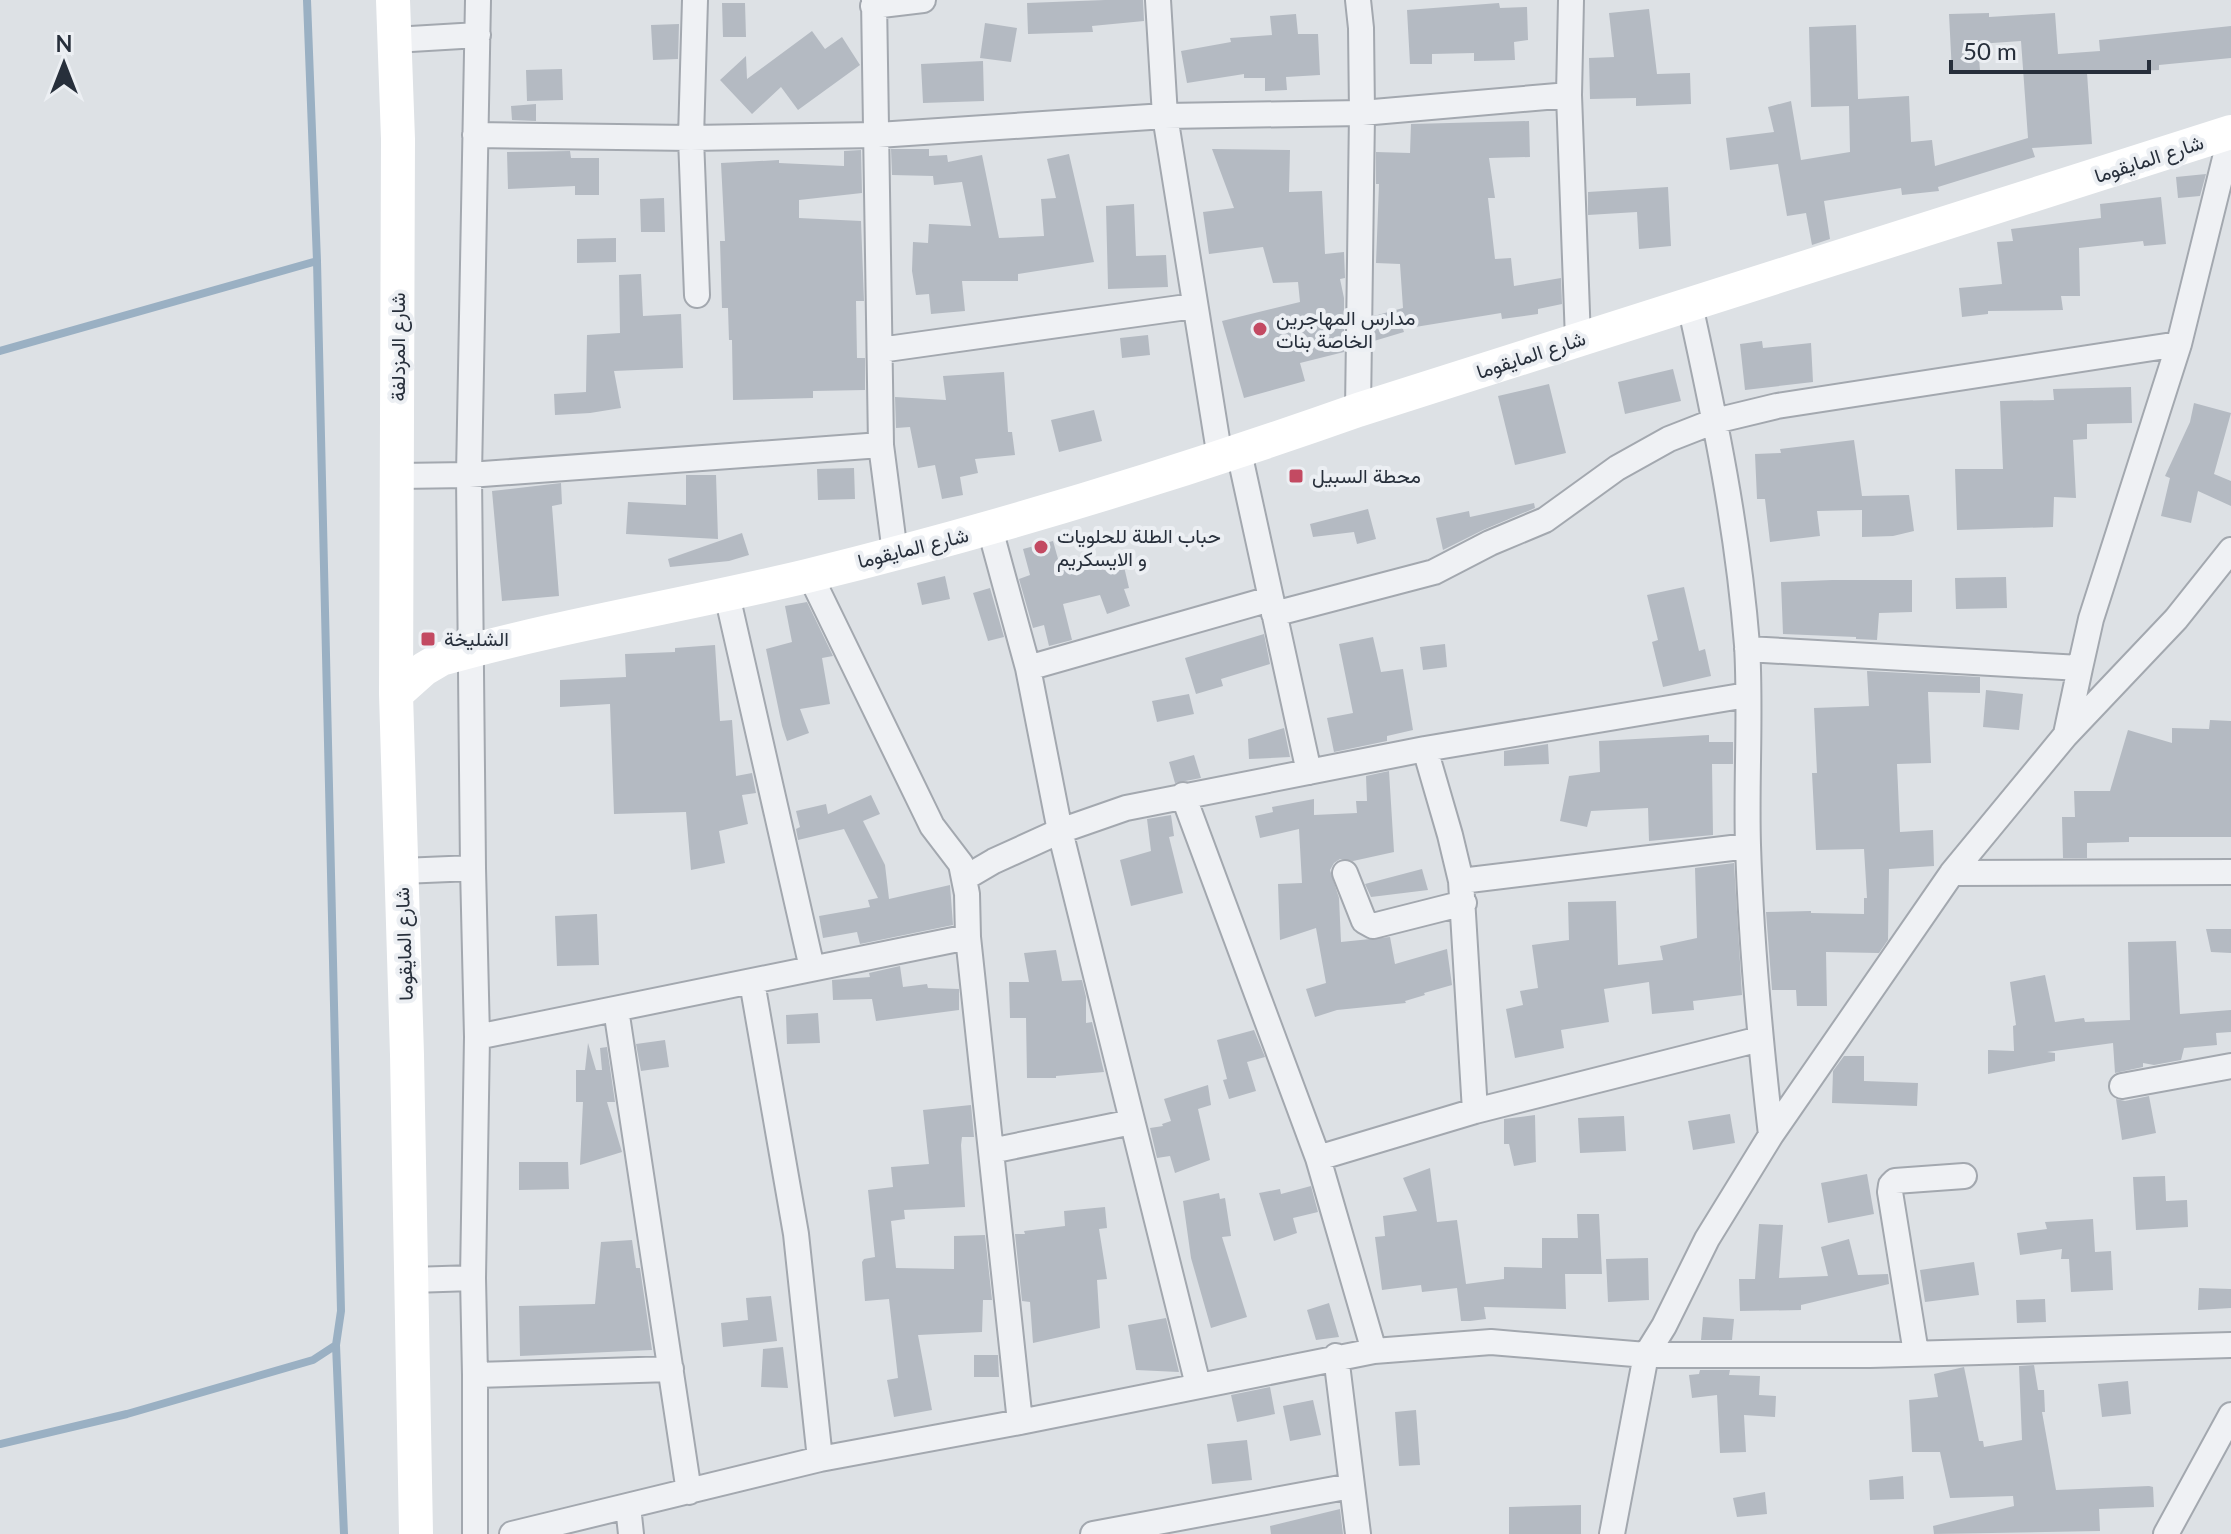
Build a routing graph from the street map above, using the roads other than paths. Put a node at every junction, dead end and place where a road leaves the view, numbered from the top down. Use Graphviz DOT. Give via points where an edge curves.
graph roads {
  1 [pos="393,0"];
  2 [pos="478,0"];
  3 [pos="695,0"];
  4 [pos="923,0"];
  5 [pos="1158,0"];
  6 [pos="1358,0"];
  7 [pos="1572,0"];
  8 [pos="874,3"];
  9 [pos="478,35"];
  10 [pos="394,40"];
  11 [pos="1569,95"];
  12 [pos="1362,113"];
  13 [pos="1165,116"];
  14 [pos="2231,133"];
  15 [pos="475,135"];
  16 [pos="878,135"];
  17 [pos="691,138"];
  18 [pos="697,295"];
  19 [pos="1690,305"];
  20 [pos="1194,306"];
  21 [pos="1578,340"];
  22 [pos="2179,344"];
  23 [pos="880,350"];
  24 [pos="1358,410"];
  25 [pos="1715,421"];
  26 [pos="881,445"];
  27 [pos="1230,455"];
  28 [pos="469,475"];
  29 [pos="398,476"];
  30 [pos="990,529"];
  31 [pos="2231,550"];
  32 [pos="895,553"];
  33 [pos="810,575"];
  34 [pos="727,595"];
  35 [pos="1272,606"];
  36 [pos="1747,649"];
  37 [pos="471,650"];
  38 [pos="1028,668"];
  39 [pos="2080,668"];
  40 [pos="396,694"];
  41 [pos="1747,695"];
  42 [pos="2065,736"];
  43 [pos="1425,749"];
  44 [pos="1309,772"];
  45 [pos="1183,795"];
  46 [pos="1060,831"];
  47 [pos="1748,846"];
  48 [pos="473,868"];
  49 [pos="402,871"];
  50 [pos="2231,872"];
  51 [pos="1345,873"];
  52 [pos="1952,873"];
  53 [pos="965,878"];
  54 [pos="1462,892"];
  55 [pos="968,937"];
  56 [pos="812,968"];
  57 [pos="752,982"];
  58 [pos="616,1009"];
  59 [pos="477,1037"];
  60 [pos="1760,1039"];
  61 [pos="2231,1066"];
  62 [pos="2122,1086"];
  63 [pos="1475,1111"];
  64 [pos="1132,1122"];
  65 [pos="1771,1135"];
  66 [pos="991,1151"];
  67 [pos="1318,1158"];
  68 [pos="1964,1176"];
  69 [pos="473,1278"];
  70 [pos="412,1280"];
  71 [pos="2231,1345"];
  72 [pos="1374,1351"];
  73 [pos="1916,1353"];
  74 [pos="1646,1355"];
  75 [pos="1336,1356"];
  76 [pos="671,1369"];
  77 [pos="475,1375"];
  78 [pos="1198,1385"];
  79 [pos="2231,1415"];
  80 [pos="1020,1422"];
  81 [pos="820,1459"];
  82 [pos="1351,1486"];
  83 [pos="689,1492"];
  84 [pos="628,1506"];
  85 [pos="416,1534"];
  86 [pos="475,1534"];
  87 [pos="512,1534"];
  88 [pos="631,1534"];
  89 [pos="1093,1534"];
  90 [pos="1358,1534"];
  91 [pos="1612,1534"];
  92 [pos="2166,1534"];
  1 -- 10 [label="street, شارع المزدلفة"];
  2 -- 9 [label="street"];
  3 -- 17 [label="street"];
  4 -- 8 [label="street"];
  5 -- 13 [label="street"];
  6 -- 12 [label="street"];
  7 -- 11 [label="street"];
  8 -- 16 [label="street"];
  9 -- 10 [label="street"];
  9 -- 15 [label="street"];
  10 -- 29 [label="street, شارع المزدلفة"];
  11 -- 12 [label="street"];
  11 -- 21 [label="street"];
  12 -- 13 [label="street"];
  12 -- 24 [label="street"];
  13 -- 16 [label="street"];
  13 -- 20 [label="street"];
  14 -- 19 [label="street, شارع المايقوما"];
  14 -- 22 [label="street"];
  15 -- 17 [label="street"];
  15 -- 28 [label="street"];
  16 -- 17 [label="street"];
  16 -- 23 [label="street"];
  17 -- 18 [label="street"];
  19 -- 21 [label="street, شارع المايقوما"];
  19 -- 25 [label="street"];
  20 -- 23 [label="street"];
  20 -- 27 [label="street"];
  21 -- 24 [label="street, شارع المايقوما"];
  22 -- 25 [label="street" via="1777,406"];
  22 -- 39 [label="street"];
  23 -- 26 [label="street"];
  24 -- 27 [label="street, شارع المايقوما"];
  25 -- 35 [label="street" via="1617,468 1545,520 1434,572"];
  25 -- 36 [label="street"];
  26 -- 28 [label="street"];
  26 -- 32 [label="street"];
  27 -- 30 [label="street, شارع المايقوما"];
  27 -- 35 [label="street"];
  28 -- 29 [label="street"];
  28 -- 37 [label="street"];
  29 -- 40 [label="street, شارع المزدلفة"];
  30 -- 32 [label="street, شارع المايقوما"];
  30 -- 38 [label="street"];
  31 -- 42 [label="street" via="2176,619"];
  32 -- 33 [label="street, شارع المايقوما"];
  33 -- 34 [label="street, شارع المايقوما"];
  33 -- 53 [label="street" via="932,826 957,855"];
  34 -- 37 [label="street, شارع المايقوما"];
  34 -- 56 [label="street"];
  35 -- 38 [label="street"];
  35 -- 44 [label="street"];
  36 -- 39 [label="street"];
  36 -- 41 [label="street"];
  37 -- 40 [label="street, شارع المايقوما" via="441,659"];
  37 -- 48 [label="street"];
  38 -- 46 [label="street"];
  39 -- 42 [label="street"];
  40 -- 49 [label="street, شارع المايقوما"];
  41 -- 43 [label="street"];
  41 -- 47 [label="street"];
  42 -- 52 [label="street"];
  43 -- 44 [label="street"];
  43 -- 54 [label="street"];
  44 -- 45 [label="street"];
  45 -- 46 [label="street"];
  45 -- 67 [label="street"];
  46 -- 53 [label="street"];
  46 -- 64 [label="street"];
  47 -- 54 [label="street"];
  47 -- 60 [label="street"];
  48 -- 49 [label="street"];
  48 -- 59 [label="street"];
  49 -- 70 [label="street, شارع المايقوما"];
  50 -- 52 [label="street"];
  51 -- 54 [label="street" via="1364,921 1373,926"];
  52 -- 65 [label="street"];
  53 -- 55 [label="street"];
  54 -- 63 [label="street"];
  55 -- 56 [label="street"];
  55 -- 66 [label="street"];
  56 -- 57 [label="street"];
  57 -- 58 [label="street"];
  57 -- 81 [label="street" via="796,1234"];
  58 -- 59 [label="street"];
  58 -- 76 [label="street"];
  59 -- 69 [label="street"];
  60 -- 63 [label="street"];
  60 -- 65 [label="street"];
  61 -- 62 [label="street"];
  63 -- 67 [label="street"];
  64 -- 66 [label="street"];
  64 -- 78 [label="street"];
  65 -- 74 [label="street" via="1707,1239"];
  66 -- 80 [label="street"];
  67 -- 72 [label="street"];
  68 -- 73 [label="street" via="1891,1185"];
  69 -- 70 [label="street"];
  69 -- 77 [label="street"];
  70 -- 85 [label="street, شارع المايقوما"];
  71 -- 73 [label="street"];
  72 -- 74 [label="street" via="1491,1342"];
  72 -- 75 [label="street"];
  73 -- 74 [label="street"];
  74 -- 91 [label="street"];
  75 -- 78 [label="street"];
  75 -- 82 [label="street"];
  76 -- 77 [label="street"];
  76 -- 83 [label="street"];
  77 -- 86 [label="street"];
  78 -- 80 [label="street"];
  79 -- 92 [label="street"];
  80 -- 81 [label="street"];
  81 -- 83 [label="street"];
  82 -- 89 [label="street"];
  82 -- 90 [label="street"];
  83 -- 84 [label="street"];
  84 -- 87 [label="street"];
  84 -- 88 [label="street"];
}
